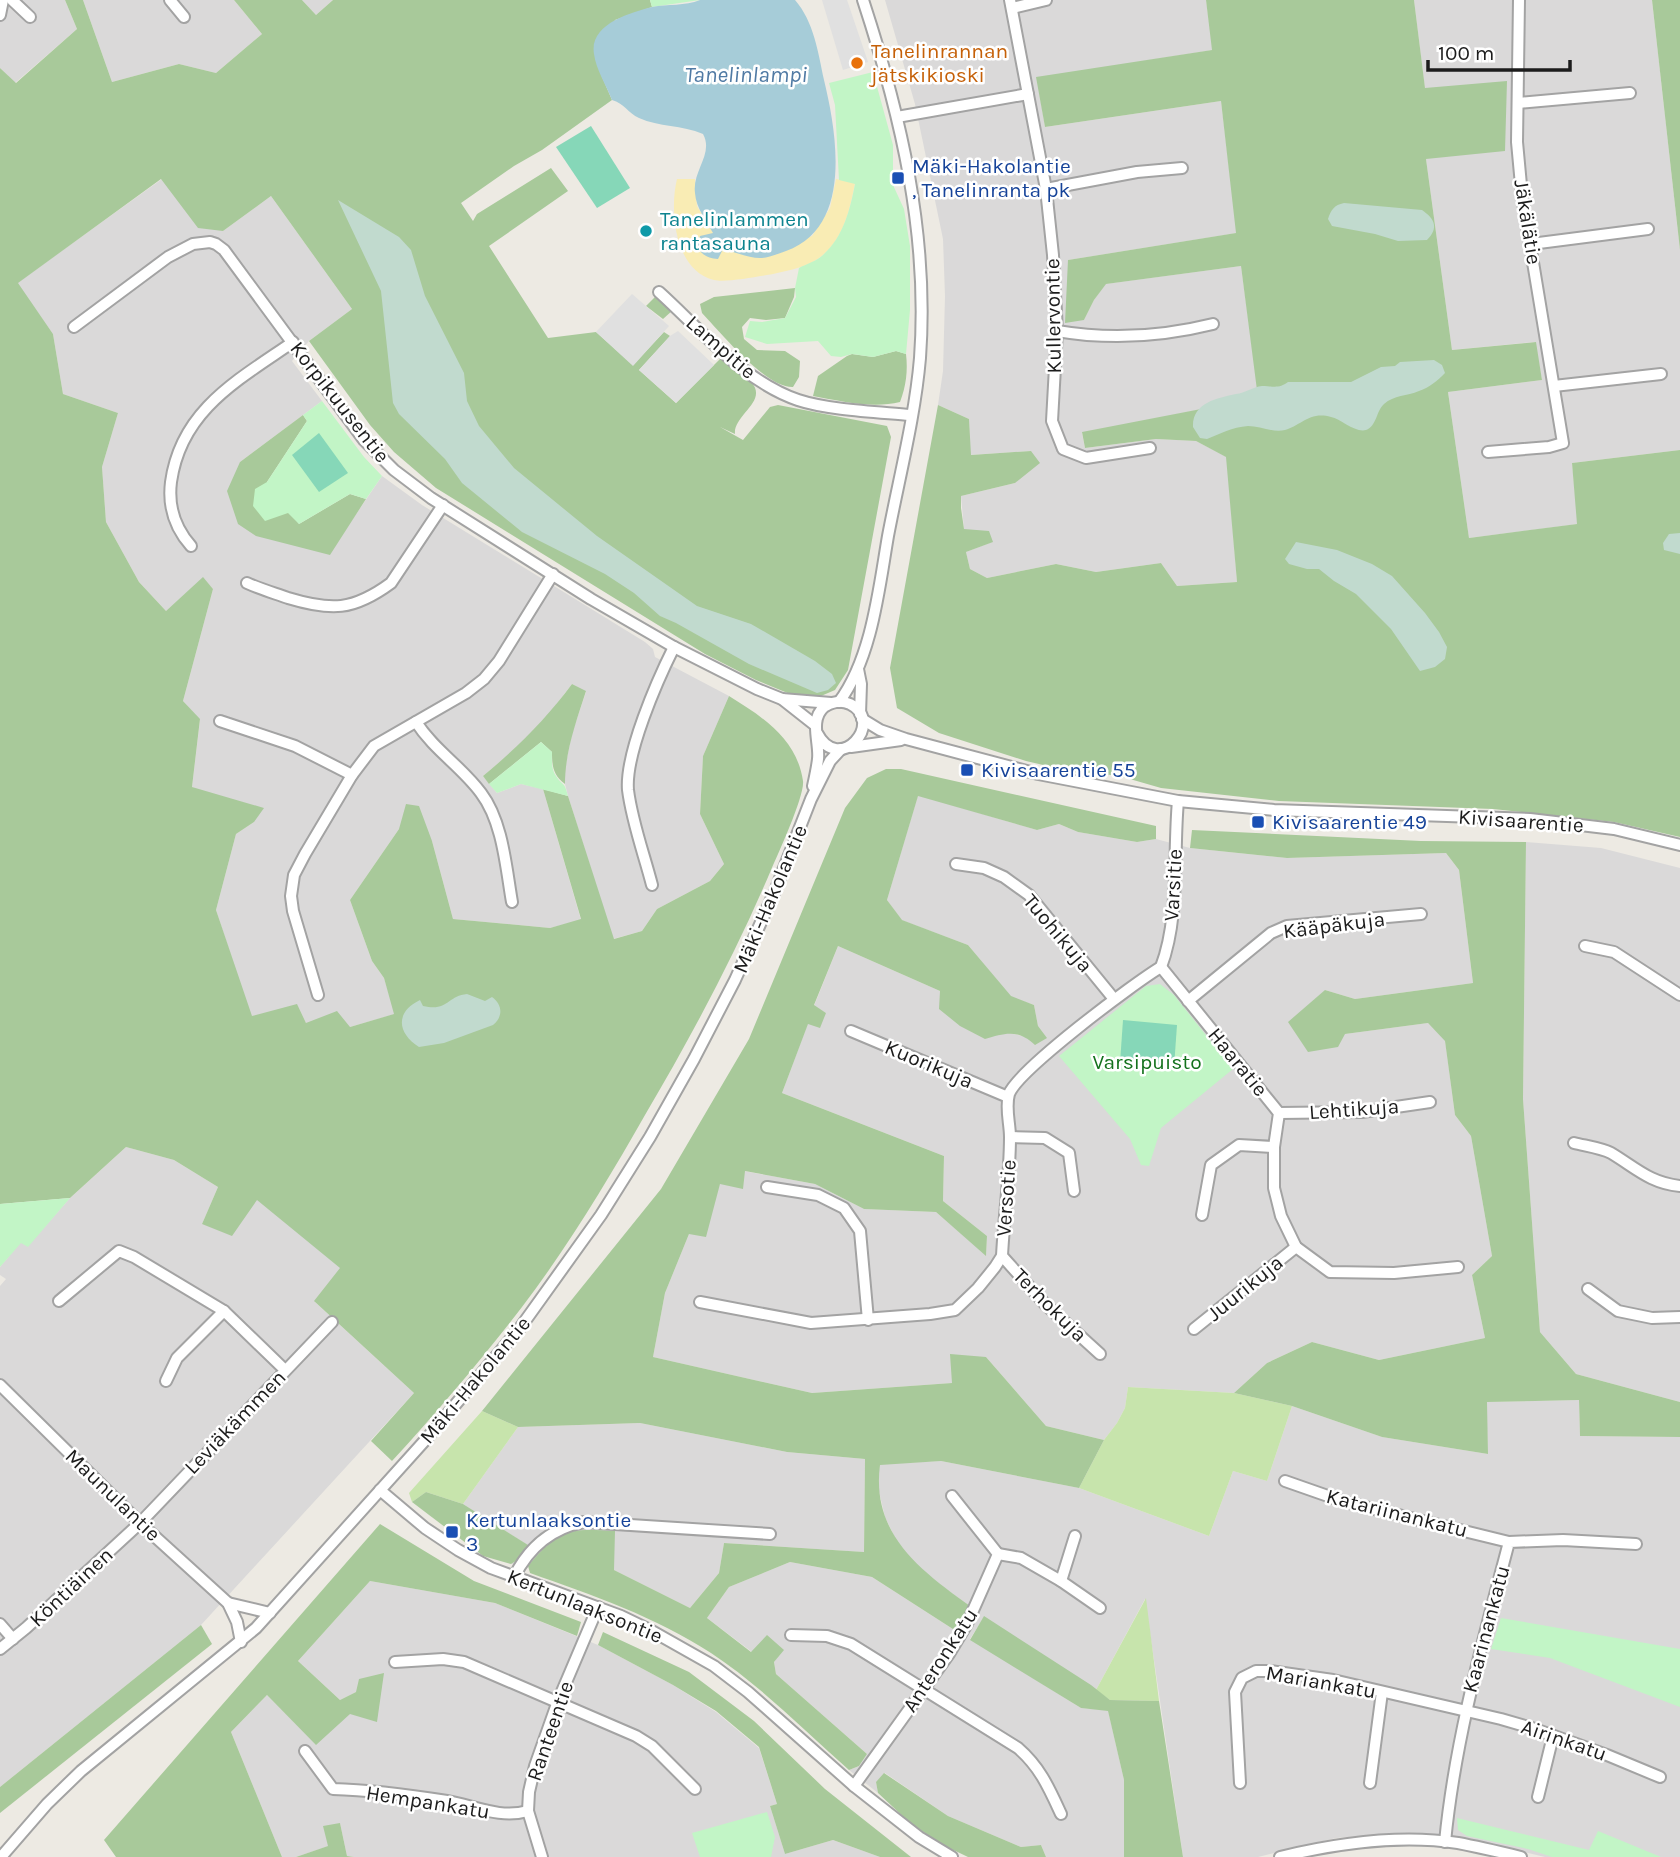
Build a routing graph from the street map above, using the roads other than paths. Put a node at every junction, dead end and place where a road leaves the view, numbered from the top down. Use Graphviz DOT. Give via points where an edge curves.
graph roads {
  1 [pos="3,0"];
  2 [pos="12,0"];
  3 [pos="170,0"];
  4 [pos="863,0"];
  5 [pos="1046,0"];
  6 [pos="1519,0"];
  7 [pos="1011,4"];
  8 [pos="0,15"];
  9 [pos="30,16"];
  10 [pos="184,17"];
  11 [pos="1630,93"];
  12 [pos="1028,94"];
  13 [pos="1518,103"];
  14 [pos="897,117"];
  15 [pos="1182,168"];
  16 [pos="1046,189"];
  17 [pos="1648,229"];
  18 [pos="1531,244"];
  19 [pos="659,292"];
  20 [pos="1213,324"];
  21 [pos="74,327"];
  22 [pos="1057,331"];
  23 [pos="293,342"];
  24 [pos="1661,374"];
  25 [pos="1554,386"];
  26 [pos="910,415"];
  27 [pos="1150,447"];
  28 [pos="1488,452"];
  29 [pos="443,505"];
  30 [pos="191,546"];
  31 [pos="553,574"];
  32 [pos="247,583"];
  33 [pos="674,647"];
  34 [pos="859,669"];
  35 [pos="782,699"];
  36 [pos="835,702"];
  37 [pos="861,716"];
  38 [pos="220,721"];
  39 [pos="415,722"];
  40 [pos="816,729"];
  41 [pos="906,739"];
  42 [pos="845,748"];
  43 [pos="352,775"];
  44 [pos="811,799"];
  45 [pos="1178,801"];
  46 [pos="1680,845"];
  47 [pos="956,864"];
  48 [pos="652,885"];
  49 [pos="512,902"];
  50 [pos="1421,914"];
  51 [pos="1585,946"];
  52 [pos="1161,967"];
  53 [pos="318,995"];
  54 [pos="1680,995"];
  55 [pos="1114,999"];
  56 [pos="1188,1001"];
  57 [pos="851,1031"];
  58 [pos="1008,1097"];
  59 [pos="1430,1102"];
  60 [pos="1279,1113"];
  61 [pos="1010,1137"];
  62 [pos="1574,1143"];
  63 [pos="1274,1147"];
  64 [pos="1680,1185"];
  65 [pos="767,1187"];
  66 [pos="1074,1191"];
  67 [pos="1202,1215"];
  68 [pos="1296,1247"];
  69 [pos="1002,1255"];
  70 [pos="1458,1267"];
  71 [pos="1588,1289"];
  72 [pos="59,1301"];
  73 [pos="700,1302"];
  74 [pos="224,1311"];
  75 [pos="1680,1317"];
  76 [pos="868,1321"];
  77 [pos="332,1322"];
  78 [pos="1194,1329"];
  79 [pos="1100,1354"];
  80 [pos="285,1370"];
  81 [pos="166,1381"];
  82 [pos="0,1385"];
  83 [pos="1285,1481"];
  84 [pos="380,1490"];
  85 [pos="953,1496"];
  86 [pos="140,1522"];
  87 [pos="770,1534"];
  88 [pos="1075,1536"];
  89 [pos="1509,1542"];
  90 [pos="1636,1544"];
  91 [pos="998,1554"];
  92 [pos="514,1577"];
  93 [pos="1061,1581"];
  94 [pos="228,1603"];
  95 [pos="598,1607"];
  96 [pos="1100,1608"];
  97 [pos="270,1613"];
  98 [pos="0,1624"];
  99 [pos="791,1635"];
  100 [pos="13,1639"];
  101 [pos="241,1642"];
  102 [pos="0,1649"];
  103 [pos="395,1662"];
  104 [pos="924,1689"];
  105 [pos="1382,1692"];
  106 [pos="558,1701"];
  107 [pos="1465,1711"];
  108 [pos="1553,1735"];
  109 [pos="305,1751"];
  110 [pos="1660,1777"];
  111 [pos="1240,1783"];
  112 [pos="1370,1783"];
  113 [pos="854,1786"];
  114 [pos="695,1789"];
  115 [pos="1538,1797"];
  116 [pos="528,1811"];
  117 [pos="1061,1814"];
  118 [pos="1446,1842"];
  119 [pos="1,1857"];
  120 [pos="542,1857"];
  121 [pos="952,1857"];
  122 [pos="1280,1857"];
  123 [pos="1521,1857"];
  1 -- 8 [label="street"];
  2 -- 9 [label="street"];
  3 -- 10 [label="street"];
  4 -- 14 [label="street"];
  5 -- 7 [label="street"];
  6 -- 13 [label="street, Jäkälätie"];
  7 -- 12 [label="street, Kullervontie"];
  11 -- 13 [label="street"];
  12 -- 14 [label="street"];
  12 -- 16 [label="street, Kullervontie"];
  13 -- 18 [label="street, Jäkälätie" via="1517,142"];
  14 -- 26 [label="street" via="922,274 919,362"];
  15 -- 16 [label="street"];
  16 -- 22 [label="street, Kullervontie"];
  17 -- 18 [label="street"];
  18 -- 25 [label="street, Jäkälätie"];
  19 -- 26 [label="street, Lampitie" via="753,377 774,390 800,401"];
  20 -- 22 [label="street" via="1141,337 1091,337"];
  21 -- 23 [label="street, Korpikuusentie" via="168,257 193,244 210,242 224,250"];
  22 -- 27 [label="street, Kullervontie" via="1052,421 1063,449 1086,457"];
  23 -- 29 [label="street, Korpikuusentie" via="364,440 394,470"];
  23 -- 30 [label="street" via="218,396 188,430 178,450 170,492 176,526"];
  24 -- 25 [label="street"];
  25 -- 28 [label="street, Jäkälätie" via="1563,443"];
  26 -- 34 [label="street"];
  29 -- 31 [label="street, Korpikuusentie"];
  29 -- 32 [label="street" via="391,583 350,605 326,608"];
  31 -- 33 [label="street, Korpikuusentie"];
  31 -- 39 [label="street" via="484,678"];
  33 -- 35 [label="street, Korpikuusentie"];
  33 -- 48 [label="street" via="643,721 628,787"];
  34 -- 36 [label="street"];
  34 -- 37 [label="street"];
  35 -- 36 [label="street, Korpikuusentie"];
  35 -- 40 [label="street, Korpikuusentie"];
  36 -- 37 [label="street" via="851,705"];
  36 -- 40 [label="street" via="820,712"];
  37 -- 41 [label="street, Kivisaarentie" via="880,730"];
  37 -- 42 [label="street" via="859,739"];
  38 -- 43 [label="street" via="295,746"];
  39 -- 43 [label="street" via="374,746"];
  39 -- 49 [label="street" via="491,808"];
  40 -- 42 [label="street" via="826,745"];
  40 -- 44 [label="street, Mäki-Hakolantie" via="818,760"];
  41 -- 42 [label="street, Kivisaarentie"];
  41 -- 45 [label="street, Kivisaarentie" via="1071,782"];
  42 -- 44 [label="street, Mäki-Hakolantie" via="830,761"];
  43 -- 53 [label="street" via="294,875 293,911"];
  44 -- 84 [label="street, Mäki-Hakolantie" via="735,981 650,1137 520,1328"];
  45 -- 46 [label="street, Kivisaarentie" via="1274,810 1530,819 1614,830"];
  45 -- 52 [label="street, Varsitie" via="1171,929"];
  47 -- 55 [label="street, Tuohikuja" via="984,868 1029,895"];
  50 -- 56 [label="street, Kääpäkuja" via="1286,926 1271,933"];
  51 -- 54 [label="street" via="1614,952"];
  52 -- 55 [label="street"];
  52 -- 56 [label="street, Haaratie"];
  55 -- 58 [label="street" via="1032,1068"];
  56 -- 60 [label="street, Haaratie"];
  57 -- 58 [label="street, Kuorikuja"];
  58 -- 61 [label="street, Versotie"];
  59 -- 60 [label="street, Lehtikuja" via="1362,1112"];
  60 -- 63 [label="street, Haaratie"];
  61 -- 66 [label="street" via="1045,1138 1069,1153"];
  61 -- 69 [label="street, Versotie"];
  62 -- 64 [label="street" via="1609,1152 1662,1184"];
  63 -- 67 [label="street" via="1239,1145 1211,1165"];
  63 -- 68 [label="street, Haaratie" via="1274,1188"];
  65 -- 76 [label="street" via="818,1195 844,1208 860,1231"];
  68 -- 70 [label="street, Haaratie" via="1331,1272"];
  68 -- 78 [label="street, Juurikuja"];
  69 -- 76 [label="street, Versotie" via="955,1310"];
  69 -- 79 [label="street, Terhokuja" via="1045,1304"];
  71 -- 75 [label="street" via="1618,1311 1652,1318"];
  72 -- 74 [label="street" via="118,1251"];
  73 -- 76 [label="street, Versotie" via="811,1323"];
  74 -- 80 [label="street"];
  74 -- 81 [label="street" via="177,1358"];
  77 -- 80 [label="street, Leviäkämmen"];
  80 -- 86 [label="street, Leviäkämmen"];
  82 -- 86 [label="street, Maunulantie"];
  83 -- 89 [label="street, Katariinankatu" via="1345,1502"];
  84 -- 92 [label="street, Kertunlaaksontie" via="458,1550"];
  84 -- 97 [label="street, Mäki-Hakolantie"];
  85 -- 91 [label="street"];
  86 -- 94 [label="street, Maunulantie"];
  86 -- 100 [label="street, Köntiäinen"];
  87 -- 92 [label="street" via="584,1522 548,1535"];
  88 -- 93 [label="street"];
  89 -- 90 [label="street, Kaarinankatu"];
  89 -- 107 [label="street, Kaarinankatu"];
  91 -- 93 [label="street" via="1021,1558"];
  91 -- 104 [label="street, Anteronkatu" via="967,1624"];
  92 -- 95 [label="street, Kertunlaaksontie"];
  93 -- 96 [label="street"];
  94 -- 97 [label="street, Maunulantie"];
  94 -- 101 [label="street, Maunulantie"];
  95 -- 106 [label="street, Ranteentie"];
  95 -- 113 [label="street, Kertunlaaksontie" via="714,1666"];
  97 -- 101 [label="street, Mäki-Hakolantie"];
  98 -- 100 [label="street"];
  99 -- 104 [label="street" via="827,1636 850,1644"];
  100 -- 102 [label="street, Köntiäinen"];
  101 -- 119 [label="street, Mäki-Hakolantie" via="82,1771"];
  103 -- 106 [label="street" via="464,1662"];
  104 -- 113 [label="street, Anteronkatu"];
  104 -- 117 [label="street" via="1033,1761"];
  105 -- 107 [label="street, Mariankatu"];
  105 -- 111 [label="street, Mariankatu" via="1270,1671 1242,1678 1235,1692"];
  105 -- 112 [label="street"];
  106 -- 114 [label="street" via="652,1746"];
  106 -- 116 [label="street, Ranteentie" via="535,1766"];
  107 -- 108 [label="street, Airinkatu"];
  107 -- 118 [label="street, Kaarinankatu"];
  108 -- 110 [label="street, Airinkatu"];
  108 -- 115 [label="street"];
  109 -- 116 [label="street, Hempankatu" via="333,1789 380,1790 514,1815"];
  113 -- 121 [label="street, Kertunlaaksontie"];
  116 -- 120 [label="street, Ranteentie"];
  118 -- 122 [label="street" via="1353,1843"];
  118 -- 123 [label="street"];
}
